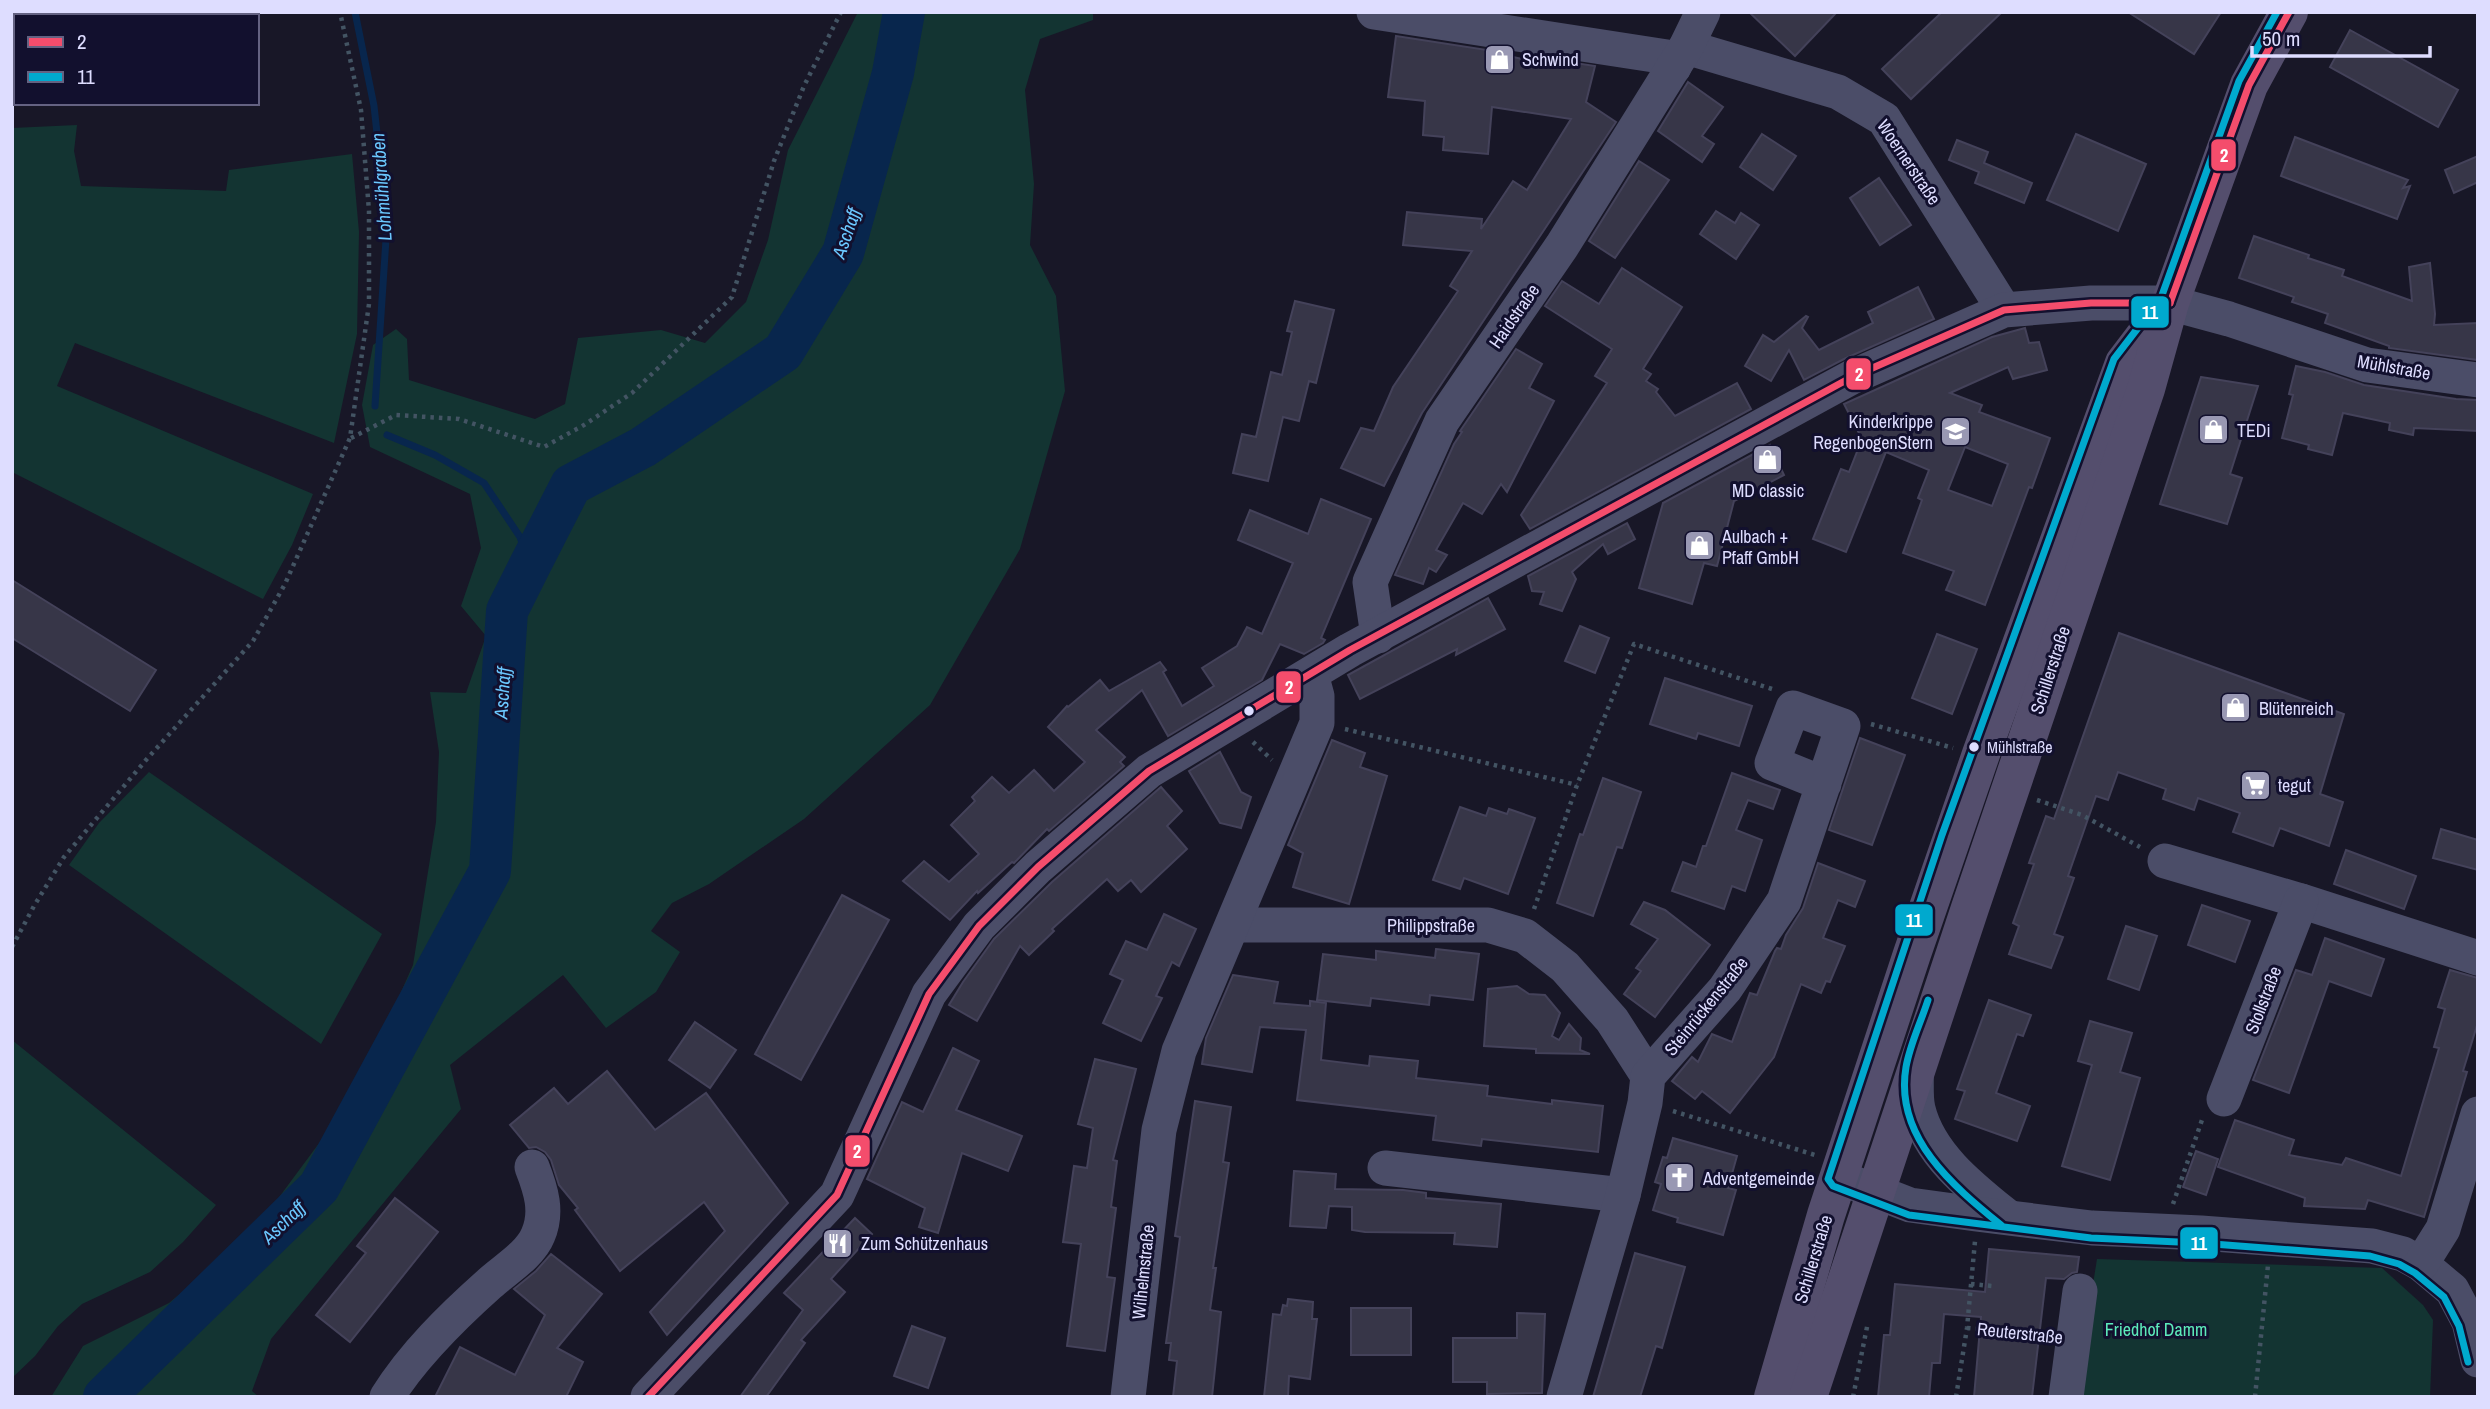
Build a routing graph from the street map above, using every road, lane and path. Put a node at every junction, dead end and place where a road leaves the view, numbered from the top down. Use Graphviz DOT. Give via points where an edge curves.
graph roads {
  1 [pos="340,12"];
  2 [pos="841,12"];
  3 [pos="1374,12"];
  4 [pos="1703,12"];
  5 [pos="2290,12"];
  6 [pos="1680,57"];
  7 [pos="2170,303"];
  8 [pos="2004,310"];
  9 [pos="2478,380"];
  10 [pos="351,438"];
  11 [pos="1378,636"];
  12 [pos="1311,674"];
  13 [pos="1793,708"];
  14 [pos="1317,723"];
  15 [pos="1843,726"];
  16 [pos="1982,754"];
  17 [pos="1824,784"];
  18 [pos="1577,785"];
  19 [pos="2053,806"];
  20 [pos="2165,861"];
  21 [pos="2301,901"];
  22 [pos="1233,925"];
  23 [pos="1524,936"];
  24 [pos="12,947"];
  25 [pos="2478,958"];
  26 [pos="1916,1070"];
  27 [pos="1646,1090"];
  28 [pos="2224,1099"];
  29 [pos="2476,1127"];
  30 [pos="532,1167"];
  31 [pos="1829,1167"];
  32 [pos="1385,1168"];
  33 [pos="1878,1191"];
  34 [pos="1623,1195"];
  35 [pos="2008,1217"];
  36 [pos="2166,1232"];
  37 [pos="2271,1239"];
  38 [pos="1975,1241"];
  39 [pos="2421,1264"];
  40 [pos="1971,1284"];
  41 [pos="1992,1286"];
  42 [pos="2080,1292"];
  43 [pos="1967,1328"];
  44 [pos="2073,1338"];
  45 [pos="2478,1360"];
  46 [pos="387,1397"];
  47 [pos="648,1397"];
  48 [pos="1128,1397"];
  49 [pos="1564,1397"];
  50 [pos="1773,1397"];
  51 [pos="1808,1397"];
  52 [pos="1956,1397"];
  53 [pos="2066,1397"];
  54 [pos="2255,1397"];
  1 -- 10 [label="path" via="361,110 369,211 369,304"];
  2 -- 10 [label="path" via="774,161 732,297 632,393 544,447 459,419 396,415"];
  3 -- 6 [label="street, Woernerstraße"];
  4 -- 6 [label="street, Haidstraße"];
  5 -- 7 [label="main road, Schillerstraße" via="2249,85"];
  6 -- 8 [label="street, Woernerstraße" via="1838,92 1884,119"];
  6 -- 11 [label="street, Haidstraße" via="1557,254 1442,421 1370,582"];
  7 -- 8 [label="street, Mühlstraße"];
  7 -- 9 [label="street, Mühlstraße" via="2367,365"];
  7 -- 16 [label="main road, Schillerstraße" via="2124,363"];
  7 -- 26 [label="main road, Schillerstraße" via="2146,389"];
  8 -- 11 [label="street, Mühlstraße" via="1852,377"];
  10 -- 24 [label="path" via="285,584 253,641 64,857"];
  11 -- 12 [label="street, Mühlstraße"];
  12 -- 14 [label="street, Wilhelmstraße"];
  12 -- 47 [label="street, Mühlstraße" via="1149,771 1038,867 979,926 929,994 837,1195"];
  13 -- 15 [label="street"];
  13 -- 17 [label="street" via="1772,763"];
  13 -- 18 [label="path" via="1772,688 1634,644"];
  14 -- 18 [label="path"];
  14 -- 22 [label="street, Wilhelmstraße"];
  15 -- 16 [label="path" via="1866,723"];
  15 -- 17 [label="street, Steinrückenstraße"];
  16 -- 31 [label="main road, Schillerstraße" via="1912,954"];
  17 -- 27 [label="street, Steinrückenstraße" via="1784,901 1725,989"];
  18 -- 23 [label="path"];
  19 -- 20 [label="path" via="2082,815"];
  20 -- 21 [label="street"];
  21 -- 25 [label="street"];
  21 -- 28 [label="street, Stollstraße"];
  22 -- 23 [label="street, Philippstraße" via="1488,925"];
  22 -- 48 [label="street, Wilhelmstraße" via="1179,1051 1159,1129"];
  23 -- 27 [label="street, Philippstraße" via="1565,967 1612,1020"];
  26 -- 33 [label="main road, Schillerstraße"];
  26 -- 35 [label="street" via="1917,1107 1926,1131 1963,1179"];
  27 -- 31 [label="path"];
  27 -- 34 [label="street, Steinrückenstraße"];
  28 -- 36 [label="path" via="2203,1116"];
  29 -- 39 [label="street" via="2443,1228"];
  30 -- 46 [label="street" via="542,1192 544,1215 538,1237 426,1346"];
  31 -- 33 [label="street"];
  31 -- 50 [label="main road, Schillerstraße"];
  32 -- 34 [label="street"];
  33 -- 35 [label="street" via="1910,1205"];
  33 -- 51 [label="main road, Schillerstraße"];
  34 -- 49 [label="street, Steinrückenstraße"];
  35 -- 36 [label="street"];
  36 -- 37 [label="street"];
  37 -- 39 [label="street" via="2372,1246"];
  37 -- 54 [label="path"];
  38 -- 40 [label="path, Reuterstraße"];
  39 -- 45 [label="street" via="2452,1290 2469,1322"];
  40 -- 41 [label="path"];
  40 -- 43 [label="path, Reuterstraße"];
  42 -- 44 [label="street, Reuterstraße"];
  43 -- 44 [label="path, Reuterstraße"];
  43 -- 52 [label="path, Reuterstraße"];
  44 -- 53 [label="street, Reuterstraße"];
}
